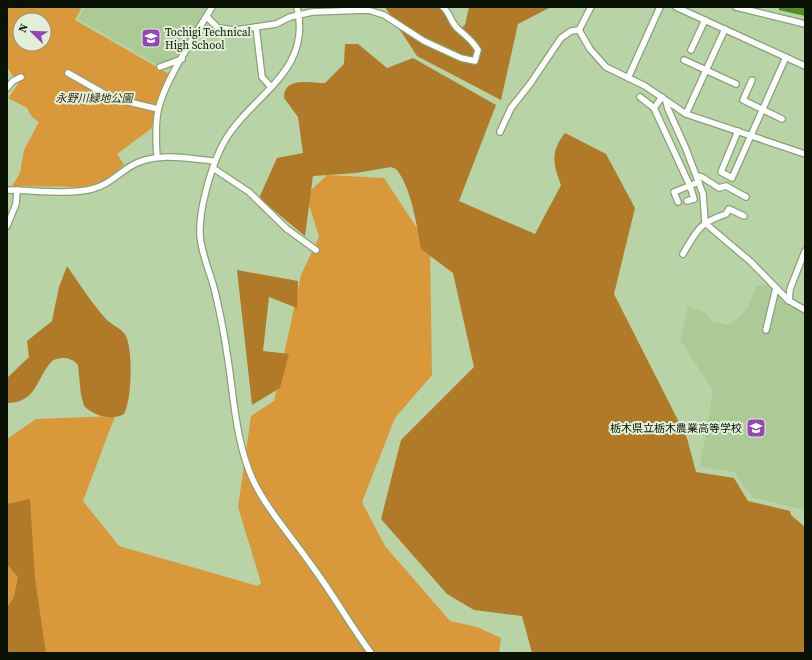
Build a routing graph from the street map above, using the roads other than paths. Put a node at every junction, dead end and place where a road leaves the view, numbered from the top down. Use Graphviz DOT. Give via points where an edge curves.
graph roads {
  1 [pos="212,7"];
  2 [pos="297,7"];
  3 [pos="443,7"];
  4 [pos="591,7"];
  5 [pos="660,7"];
  6 [pos="676,7"];
  7 [pos="736,7"];
  8 [pos="298,14"];
  9 [pos="207,17"];
  10 [pos="705,20"];
  11 [pos="805,24"];
  12 [pos="256,27"];
  13 [pos="725,29"];
  14 [pos="579,30"];
  15 [pos="690,50"];
  16 [pos="786,57"];
  17 [pos="182,59"];
  18 [pos="684,60"];
  19 [pos="805,66"];
  20 [pos="160,67"];
  21 [pos="706,70"];
  22 [pos="68,73"];
  23 [pos="21,77"];
  24 [pos="628,78"];
  25 [pos="752,80"];
  26 [pos="736,84"];
  27 [pos="7,88"];
  28 [pos="271,88"];
  29 [pos="640,97"];
  30 [pos="664,99"];
  31 [pos="654,108"];
  32 [pos="158,109"];
  33 [pos="762,110"];
  34 [pos="686,114"];
  35 [pos="782,119"];
  36 [pos="738,131"];
  37 [pos="500,132"];
  38 [pos="751,135"];
  39 [pos="805,154"];
  40 [pos="157,157"];
  41 [pos="214,165"];
  42 [pos="698,179"];
  43 [pos="690,186"];
  44 [pos="7,190"];
  45 [pos="17,190"];
  46 [pos="746,197"];
  47 [pos="687,201"];
  48 [pos="678,202"];
  49 [pos="744,216"];
  50 [pos="705,222"];
  51 [pos="7,226"];
  52 [pos="316,250"];
  53 [pos="805,251"];
  54 [pos="683,254"];
  55 [pos="776,288"];
  56 [pos="789,301"];
  57 [pos="805,303"];
  58 [pos="803,309"];
  59 [pos="766,330"];
  60 [pos="371,653"];
  1 -- 9 [label="street"];
  2 -- 8 [label="street"];
  3 -- 8 [label="street" via="457,28 473,41 478,50 475,61 461,58 424,41 375,11 349,9"];
  4 -- 14 [label="street"];
  5 -- 24 [label="street"];
  6 -- 10 [label="street"];
  7 -- 11 [label="street"];
  8 -- 12 [label="street" via="276,24"];
  8 -- 28 [label="street" via="299,36 294,52 286,71"];
  9 -- 12 [label="street" via="218,28 235,30"];
  9 -- 17 [label="street"];
  10 -- 13 [label="street"];
  10 -- 15 [label="street"];
  12 -- 28 [label="street" via="262,77"];
  13 -- 16 [label="street"];
  13 -- 21 [label="street"];
  14 -- 24 [label="street" via="598,60"];
  14 -- 37 [label="street" via="571,31 561,38 511,108"];
  16 -- 19 [label="street"];
  16 -- 33 [label="street"];
  17 -- 20 [label="street"];
  17 -- 32 [label="street"];
  18 -- 21 [label="street"];
  21 -- 26 [label="street"];
  21 -- 34 [label="street"];
  22 -- 32 [label="street" via="112,98"];
  23 -- 27 [label="street"];
  24 -- 30 [label="street"];
  25 -- 33 [label="street" via="743,100"];
  28 -- 41 [label="street" via="228,135"];
  29 -- 31 [label="street"];
  30 -- 31 [label="street"];
  30 -- 34 [label="street"];
  30 -- 42 [label="street"];
  31 -- 43 [label="street"];
  32 -- 40 [label="street"];
  33 -- 35 [label="street"];
  33 -- 38 [label="street"];
  34 -- 36 [label="street"];
  36 -- 38 [label="street"];
  36 -- 38 [label="street" via="721,172 732,178"];
  38 -- 39 [label="street"];
  40 -- 41 [label="street"];
  40 -- 45 [label="street" via="141,160 110,181 92,189"];
  41 -- 52 [label="street" via="250,192 276,220"];
  41 -- 60 [label="street" via="203,207 201,243 213,281 249,472 270,507"];
  42 -- 43 [label="street"];
  42 -- 46 [label="street" via="702,177 719,188 726,186"];
  42 -- 50 [label="street" via="705,203"];
  43 -- 47 [label="street" via="694,199"];
  43 -- 48 [label="street" via="674,192"];
  44 -- 45 [label="street"];
  45 -- 51 [label="street" via="16,204"];
  49 -- 50 [label="street" via="729,209 726,214"];
  50 -- 54 [label="street" via="690,239"];
  50 -- 55 [label="street" via="746,256"];
  53 -- 56 [label="street" via="790,289"];
  55 -- 56 [label="street"];
  55 -- 59 [label="street"];
  56 -- 58 [label="street"];
  57 -- 58 [label="street"];
}
